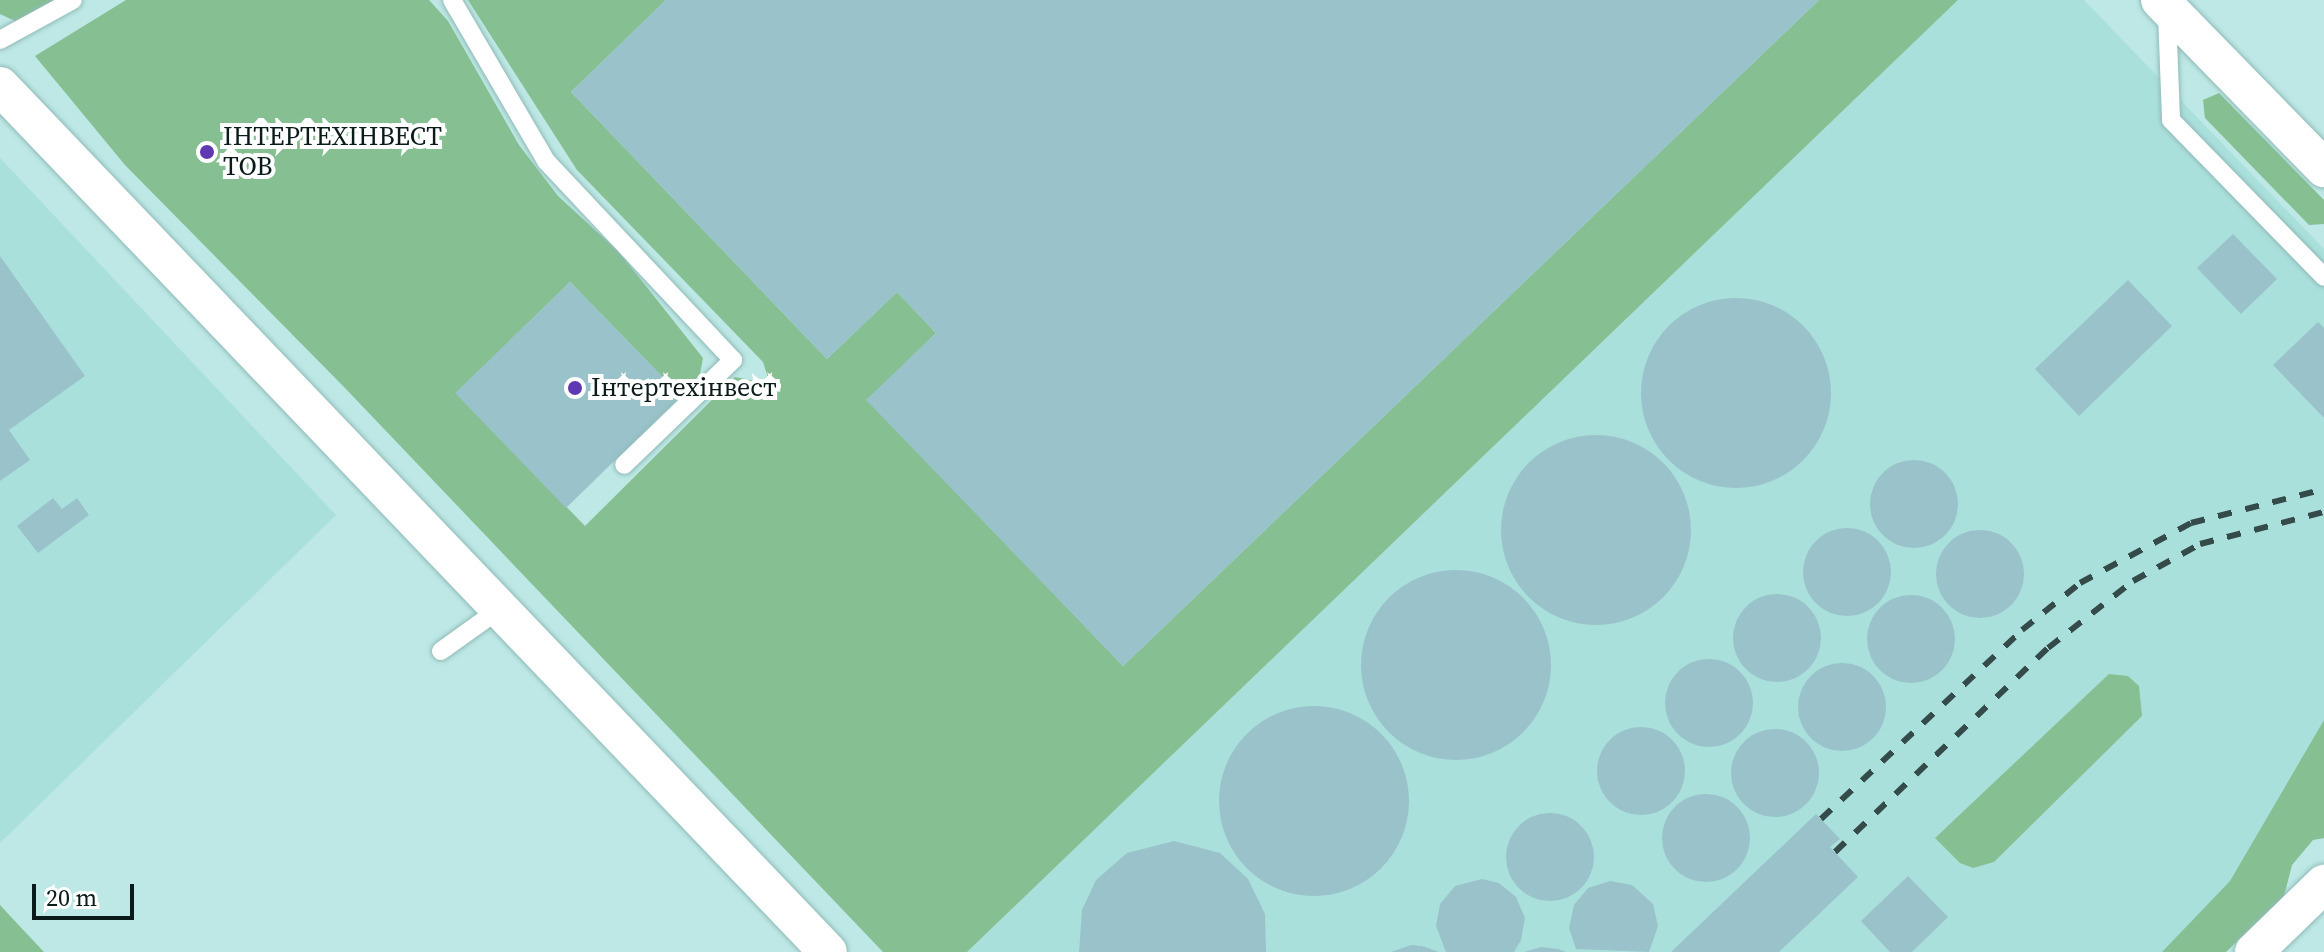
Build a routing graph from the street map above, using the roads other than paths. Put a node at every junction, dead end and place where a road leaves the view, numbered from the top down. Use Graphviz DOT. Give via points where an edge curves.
graph roads {
  1 [pos="73,0"];
  2 [pos="452,0"];
  3 [pos="2164,4"];
  4 [pos="0,40"];
  5 [pos="0,86"];
  6 [pos="2324,168"];
  7 [pos="2324,277"];
  8 [pos="624,465"];
  9 [pos="501,608"];
  10 [pos="441,651"];
  11 [pos="2324,884"];
  12 [pos="828,952"];
  13 [pos="2254,952"];
  1 -- 4 [label="lane"];
  2 -- 8 [label="lane" via="546,161 733,360"];
  3 -- 6 [label="street"];
  3 -- 7 [label="lane" via="2171,120"];
  5 -- 9 [label="street"];
  9 -- 10 [label="lane"];
  9 -- 12 [label="street"];
  11 -- 13 [label="street"];
}
